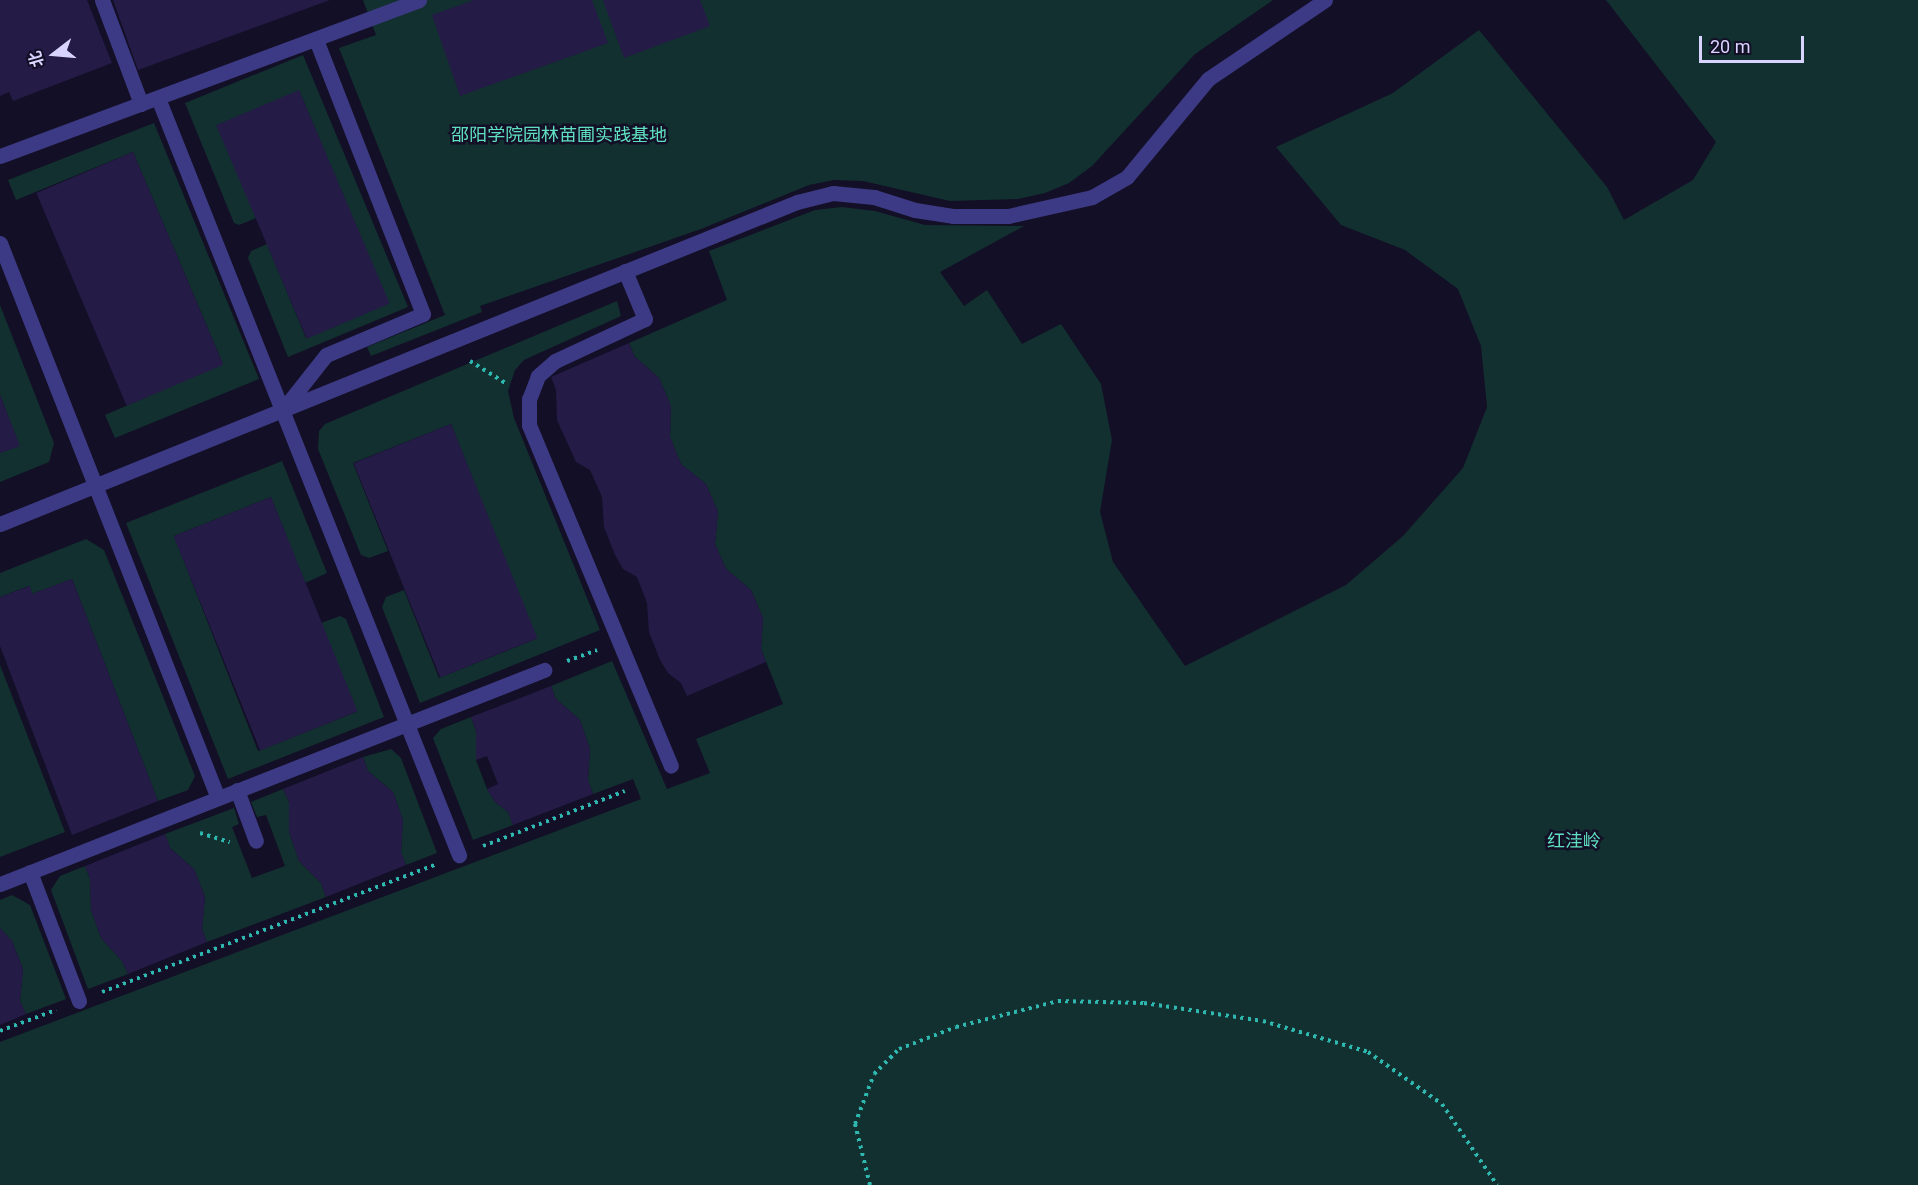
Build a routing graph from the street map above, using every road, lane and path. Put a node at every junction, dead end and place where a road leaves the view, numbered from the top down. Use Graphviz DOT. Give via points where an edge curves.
graph roads {
  1 [pos="102,0"];
  2 [pos="419,0"];
  3 [pos="1325,0"];
  4 [pos="315,39"];
  5 [pos="158,98"];
  6 [pos="141,104"];
  7 [pos="0,156"];
  8 [pos="0,243"];
  9 [pos="625,272"];
  10 [pos="477,366"];
  11 [pos="507,384"];
  12 [pos="283,410"];
  13 [pos="94,486"];
  14 [pos="0,524"];
  15 [pos="596,650"];
  16 [pos="544,670"];
  17 [pos="408,723"];
  18 [pos="671,766"];
  19 [pos="237,790"];
  20 [pos="625,791"];
  21 [pos="218,798"];
  22 [pos="159,821"];
  23 [pos="256,841"];
  24 [pos="459,855"];
  25 [pos="30,872"];
  26 [pos="0,884"];
  27 [pos="79,1001"];
  28 [pos="0,1032"];
  29 [pos="870,1185"];
  30 [pos="1497,1185"];
  1 -- 6 [label="street"];
  2 -- 4 [label="street"];
  3 -- 9 [label="street" via="1208,79 1126,177 1092,197 1008,216 953,216 915,210 874,197 833,194 797,202"];
  4 -- 5 [label="street"];
  4 -- 12 [label="street" via="423,314 326,355"];
  5 -- 6 [label="street"];
  5 -- 12 [label="street"];
  6 -- 7 [label="street"];
  8 -- 13 [label="street"];
  9 -- 12 [label="street"];
  9 -- 18 [label="street" via="645,319 555,361 538,376 529,399 529,425"];
  10 -- 11 [label="path"];
  12 -- 13 [label="street"];
  12 -- 17 [label="street"];
  13 -- 14 [label="street"];
  13 -- 21 [label="street"];
  15 -- 16 [label="path"];
  16 -- 17 [label="street"];
  17 -- 19 [label="street"];
  17 -- 24 [label="street"];
  19 -- 21 [label="street"];
  19 -- 23 [label="street"];
  20 -- 24 [label="path"];
  21 -- 22 [label="street"];
  22 -- 23 [label="path" via="243,846"];
  22 -- 25 [label="street"];
  24 -- 27 [label="path"];
  25 -- 26 [label="street"];
  25 -- 27 [label="street"];
  27 -- 28 [label="path"];
  29 -- 30 [label="path" via="855,1124 874,1074 899,1049 956,1027 1058,1001 1144,1003 1252,1020 1368,1052 1442,1104"];
}
